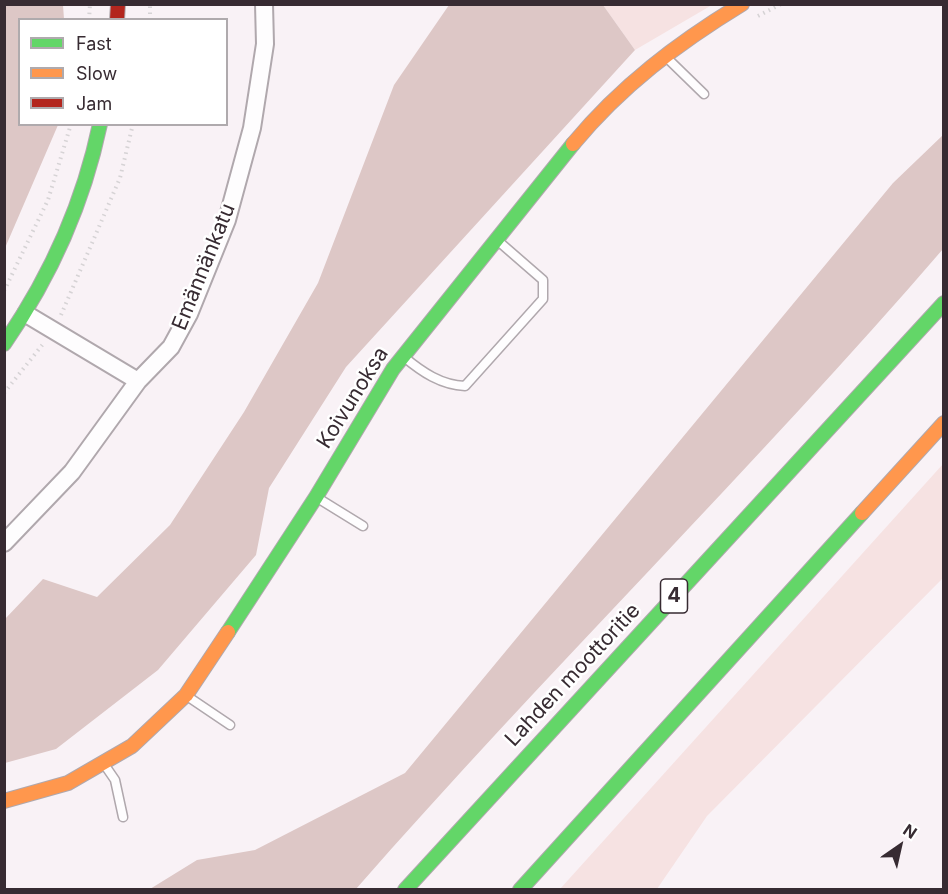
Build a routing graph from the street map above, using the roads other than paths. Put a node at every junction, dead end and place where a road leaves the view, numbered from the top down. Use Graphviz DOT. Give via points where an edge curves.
graph roads {
  1 [pos="264,4"];
  2 [pos="742,4"];
  3 [pos="663,55"];
  4 [pos="704,94"];
  5 [pos="99,126"];
  6 [pos="497,240"];
  7 [pos="944,303"];
  8 [pos="26,314"];
  9 [pos="4,344"];
  10 [pos="403,357"];
  11 [pos="138,381"];
  12 [pos="944,423"];
  13 [pos="316,497"];
  14 [pos="363,526"];
  15 [pos="4,543"];
  16 [pos="186,695"];
  17 [pos="230,725"];
  18 [pos="104,764"];
  19 [pos="4,801"];
  20 [pos="123,817"];
  21 [pos="405,890"];
  22 [pos="520,890"];
  1 -- 11 [label="street, Emännänkatu" via="265,44 252,128 227,220 180,330 171,346"];
  2 -- 3 [label="main road, Koivunoksa"];
  3 -- 4 [label="lane"];
  3 -- 6 [label="main road, Koivunoksa" via="597,115"];
  5 -- 8 [label="main road" via="78,210"];
  6 -- 10 [label="main road, Koivunoksa"];
  6 -- 10 [label="lane" via="543,280 543,299 465,386 449,385"];
  7 -- 21 [label="main road, Lahden moottoritie / 4"];
  8 -- 9 [label="main road"];
  8 -- 11 [label="street"];
  10 -- 13 [label="main road, Koivunoksa"];
  11 -- 15 [label="street, Emännänkatu" via="72,472"];
  12 -- 22 [label="main road"];
  13 -- 14 [label="lane"];
  13 -- 16 [label="main road, Koivunoksa"];
  16 -- 17 [label="lane"];
  16 -- 18 [label="main road, Koivunoksa" via="132,746"];
  18 -- 19 [label="main road, Koivunoksa" via="68,783"];
  18 -- 20 [label="lane" via="115,780"];
}
